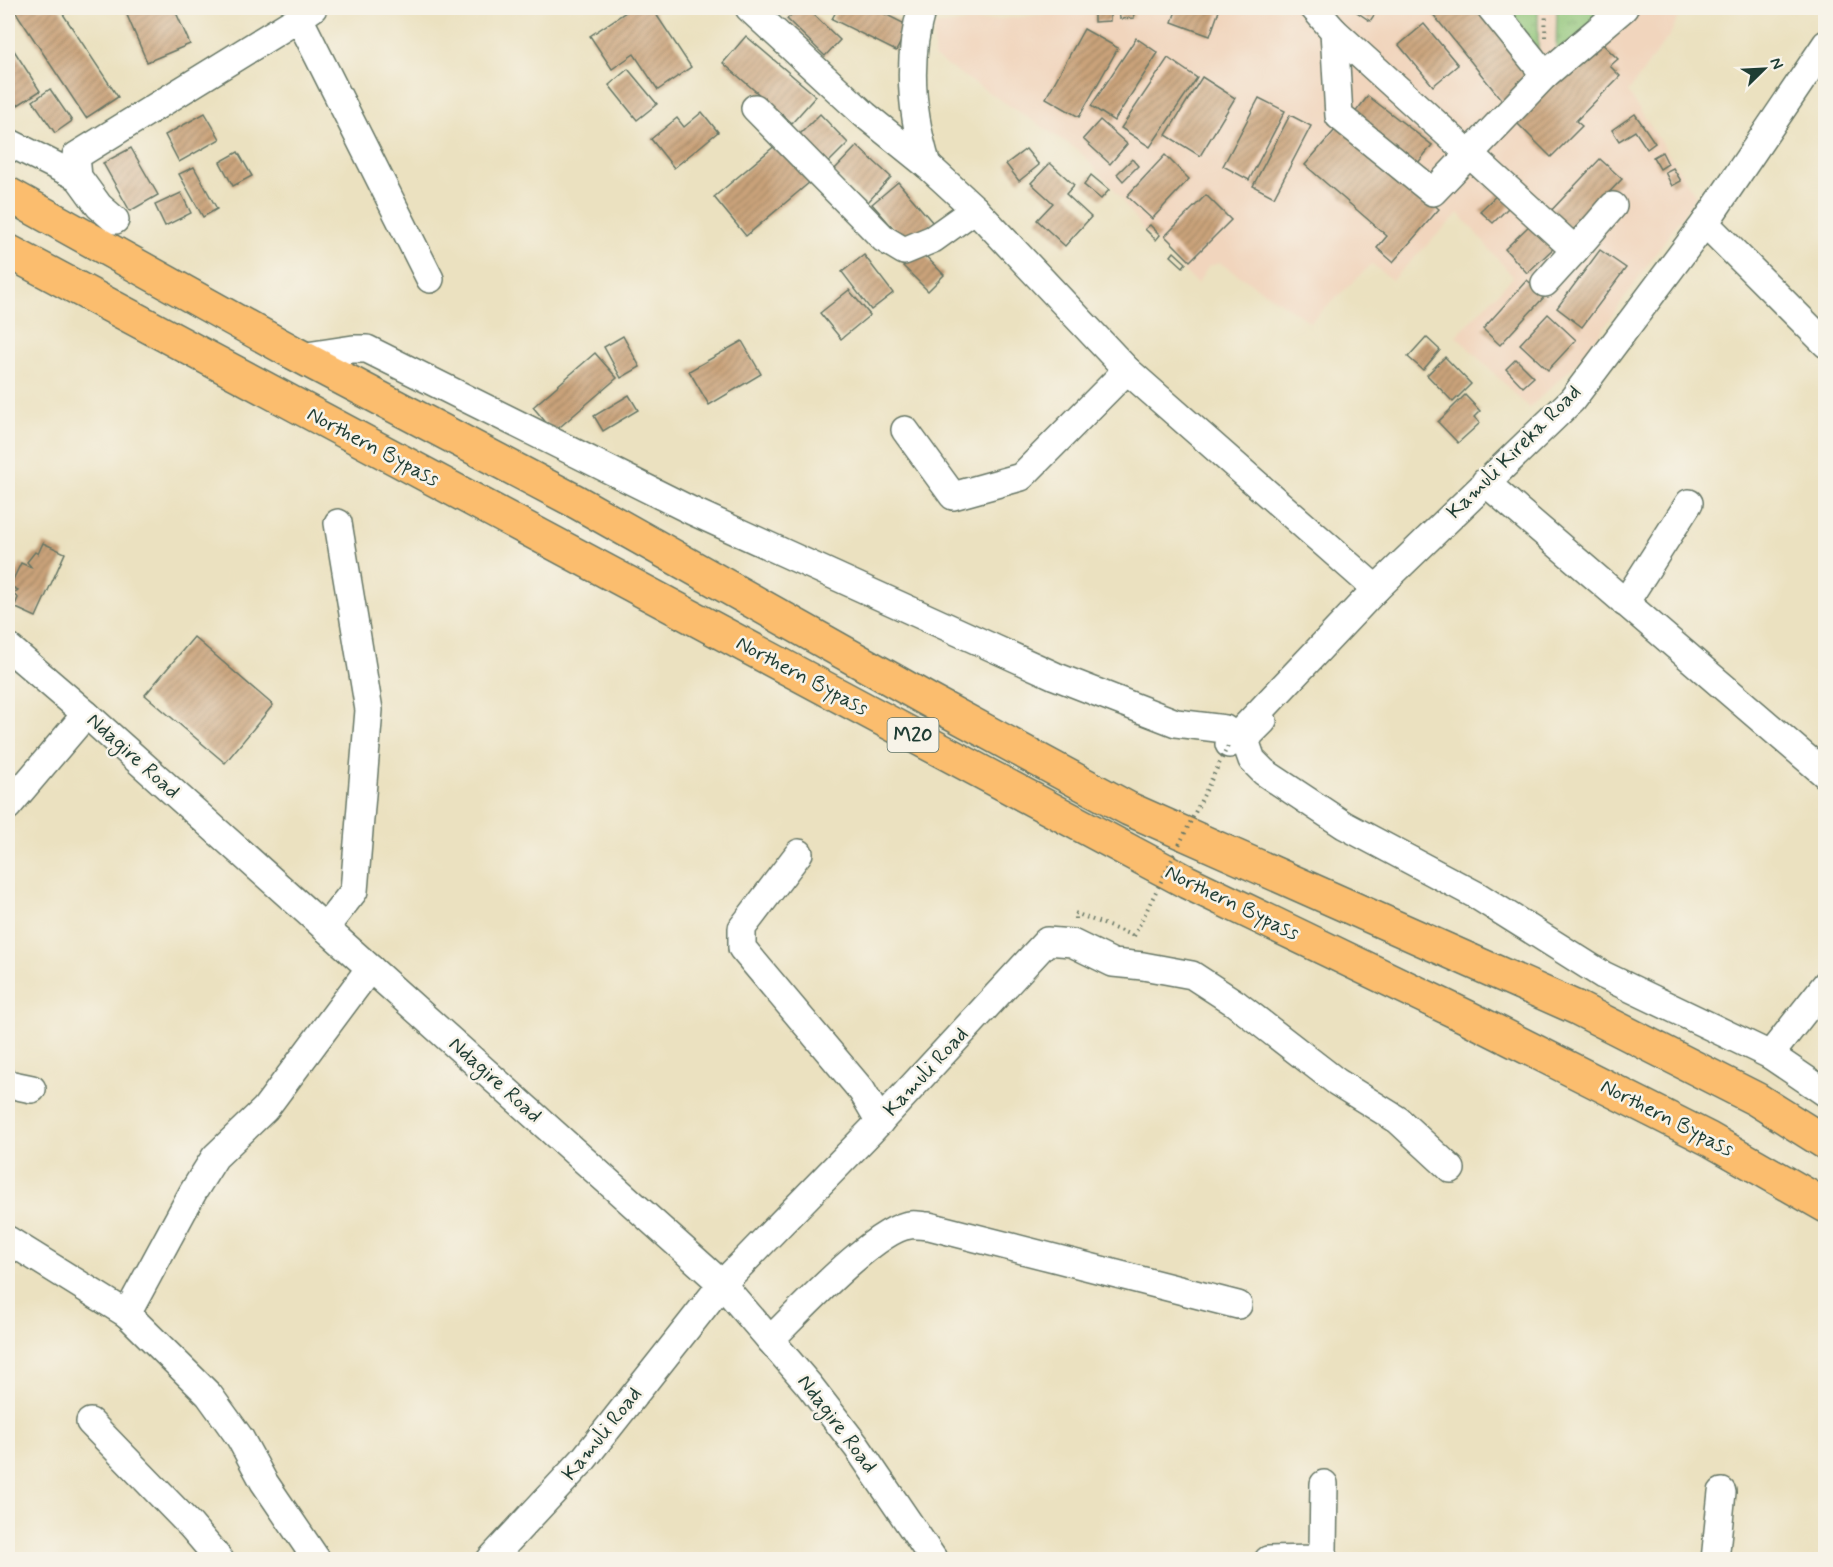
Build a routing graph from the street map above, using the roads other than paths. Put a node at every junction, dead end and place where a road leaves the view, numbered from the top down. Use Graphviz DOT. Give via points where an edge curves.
graph roads {
  1 [pos="749,8"];
  2 [pos="922,8"];
  3 [pos="1314,8"];
  4 [pos="1491,8"];
  5 [pos="1624,8"];
  6 [pos="306,13"];
  7 [pos="1334,31"];
  8 [pos="1826,44"];
  9 [pos="1545,75"];
  10 [pos="755,108"];
  11 [pos="8,142"];
  12 [pos="1469,154"];
  13 [pos="927,165"];
  14 [pos="78,177"];
  15 [pos="8,194"];
  16 [pos="1613,206"];
  17 [pos="975,209"];
  18 [pos="116,220"];
  19 [pos="1705,223"];
  20 [pos="8,250"];
  21 [pos="1575,250"];
  22 [pos="430,279"];
  23 [pos="1545,283"];
  24 [pos="1826,344"];
  25 [pos="300,357"];
  26 [pos="1127,370"];
  27 [pos="905,430"];
  28 [pos="1485,482"];
  29 [pos="1689,503"];
  30 [pos="338,523"];
  31 [pos="1376,589"];
  32 [pos="1625,603"];
  33 [pos="8,647"];
  34 [pos="1275,696"];
  35 [pos="86,714"];
  36 [pos="1826,775"];
  37 [pos="8,806"];
  38 [pos="800,853"];
  39 [pos="325,928"];
  40 [pos="370,968"];
  41 [pos="1826,984"];
  42 [pos="1770,1055"];
  43 [pos="1826,1093"];
  44 [pos="880,1122"];
  45 [pos="1826,1143"];
  46 [pos="1451,1169"];
  47 [pos="1826,1206"];
  48 [pos="8,1240"];
  49 [pos="722,1284"];
  50 [pos="1238,1305"];
  51 [pos="127,1314"];
  52 [pos="770,1340"];
  53 [pos="90,1422"];
  54 [pos="1324,1484"];
  55 [pos="1722,1492"];
  56 [pos="220,1560"];
  57 [pos="317,1560"];
  58 [pos="490,1560"];
  59 [pos="933,1560"];
  60 [pos="1268,1560"];
  61 [pos="1715,1560"];
  1 -- 13 [label="street" via="865,115"];
  2 -- 13 [label="street" via="912,97"];
  3 -- 7 [label="street"];
  4 -- 9 [label="street"];
  5 -- 9 [label="street"];
  6 -- 14 [label="street" via="76,156"];
  6 -- 22 [label="street"];
  7 -- 12 [label="street"];
  7 -- 12 [label="street" via="1339,116 1433,192"];
  8 -- 19 [label="street, Kamuli Kireka Road"];
  9 -- 12 [label="street"];
  10 -- 17 [label="street" via="884,239 904,251 933,239"];
  11 -- 14 [label="street"];
  12 -- 21 [label="street"];
  13 -- 17 [label="street"];
  14 -- 18 [label="street" via="99,206"];
  15 -- 25 [label="highway, Northern Bypass / M20"];
  16 -- 21 [label="street"];
  17 -- 26 [label="street"];
  19 -- 24 [label="street"];
  19 -- 28 [label="street, Kamuli Kireka Road" via="1572,400"];
  20 -- 47 [label="highway, Northern Bypass / M20" via="1186,882 1709,1138"];
  21 -- 23 [label="street"];
  25 -- 34 [label="street, Kamuli Kireka Road" via="367,349 692,512 1055,676 1176,723 1225,729 1232,741"];
  25 -- 45 [label="highway, Northern Bypass / M20" via="575,501 1129,809 1577,1008 1756,1099"];
  26 -- 27 [label="street" via="1021,477 953,496"];
  26 -- 31 [label="street"];
  28 -- 31 [label="street, Kamuli Kireka Road"];
  28 -- 32 [label="street"];
  29 -- 32 [label="street"];
  30 -- 39 [label="street" via="369,710 354,891"];
  31 -- 34 [label="street, Kamuli Kireka Road"];
  32 -- 36 [label="street"];
  33 -- 35 [label="street, Ndagire Road"];
  34 -- 42 [label="street" via="1281,703 1246,743 1252,760 1264,772 1344,825 1476,895 1603,975"];
  35 -- 37 [label="street"];
  35 -- 39 [label="street, Ndagire Road"];
  38 -- 44 [label="street" via="742,928 742,948 862,1091"];
  39 -- 40 [label="street, Ndagire Road"];
  40 -- 49 [label="street, Ndagire Road"];
  40 -- 51 [label="street" via="265,1109 215,1157"];
  41 -- 42 [label="street"];
  42 -- 43 [label="street"];
  44 -- 46 [label="street, Kamuli Road" via="1047,941 1072,943 1113,963 1192,975 1235,1003 1337,1082 1398,1120"];
  44 -- 49 [label="street, Kamuli Road"];
  48 -- 51 [label="street"];
  49 -- 52 [label="street, Ndagire Road"];
  49 -- 58 [label="street, Kamuli Road" via="583,1460"];
  50 -- 52 [label="street" via="929,1226 910,1225 869,1245"];
  51 -- 57 [label="street" via="209,1395"];
  52 -- 59 [label="street, Ndagire Road" via="857,1446"];
  53 -- 56 [label="street"];
  54 -- 60 [label="street" via="1323,1550 1314,1559"];
  55 -- 61 [label="street"];
}
